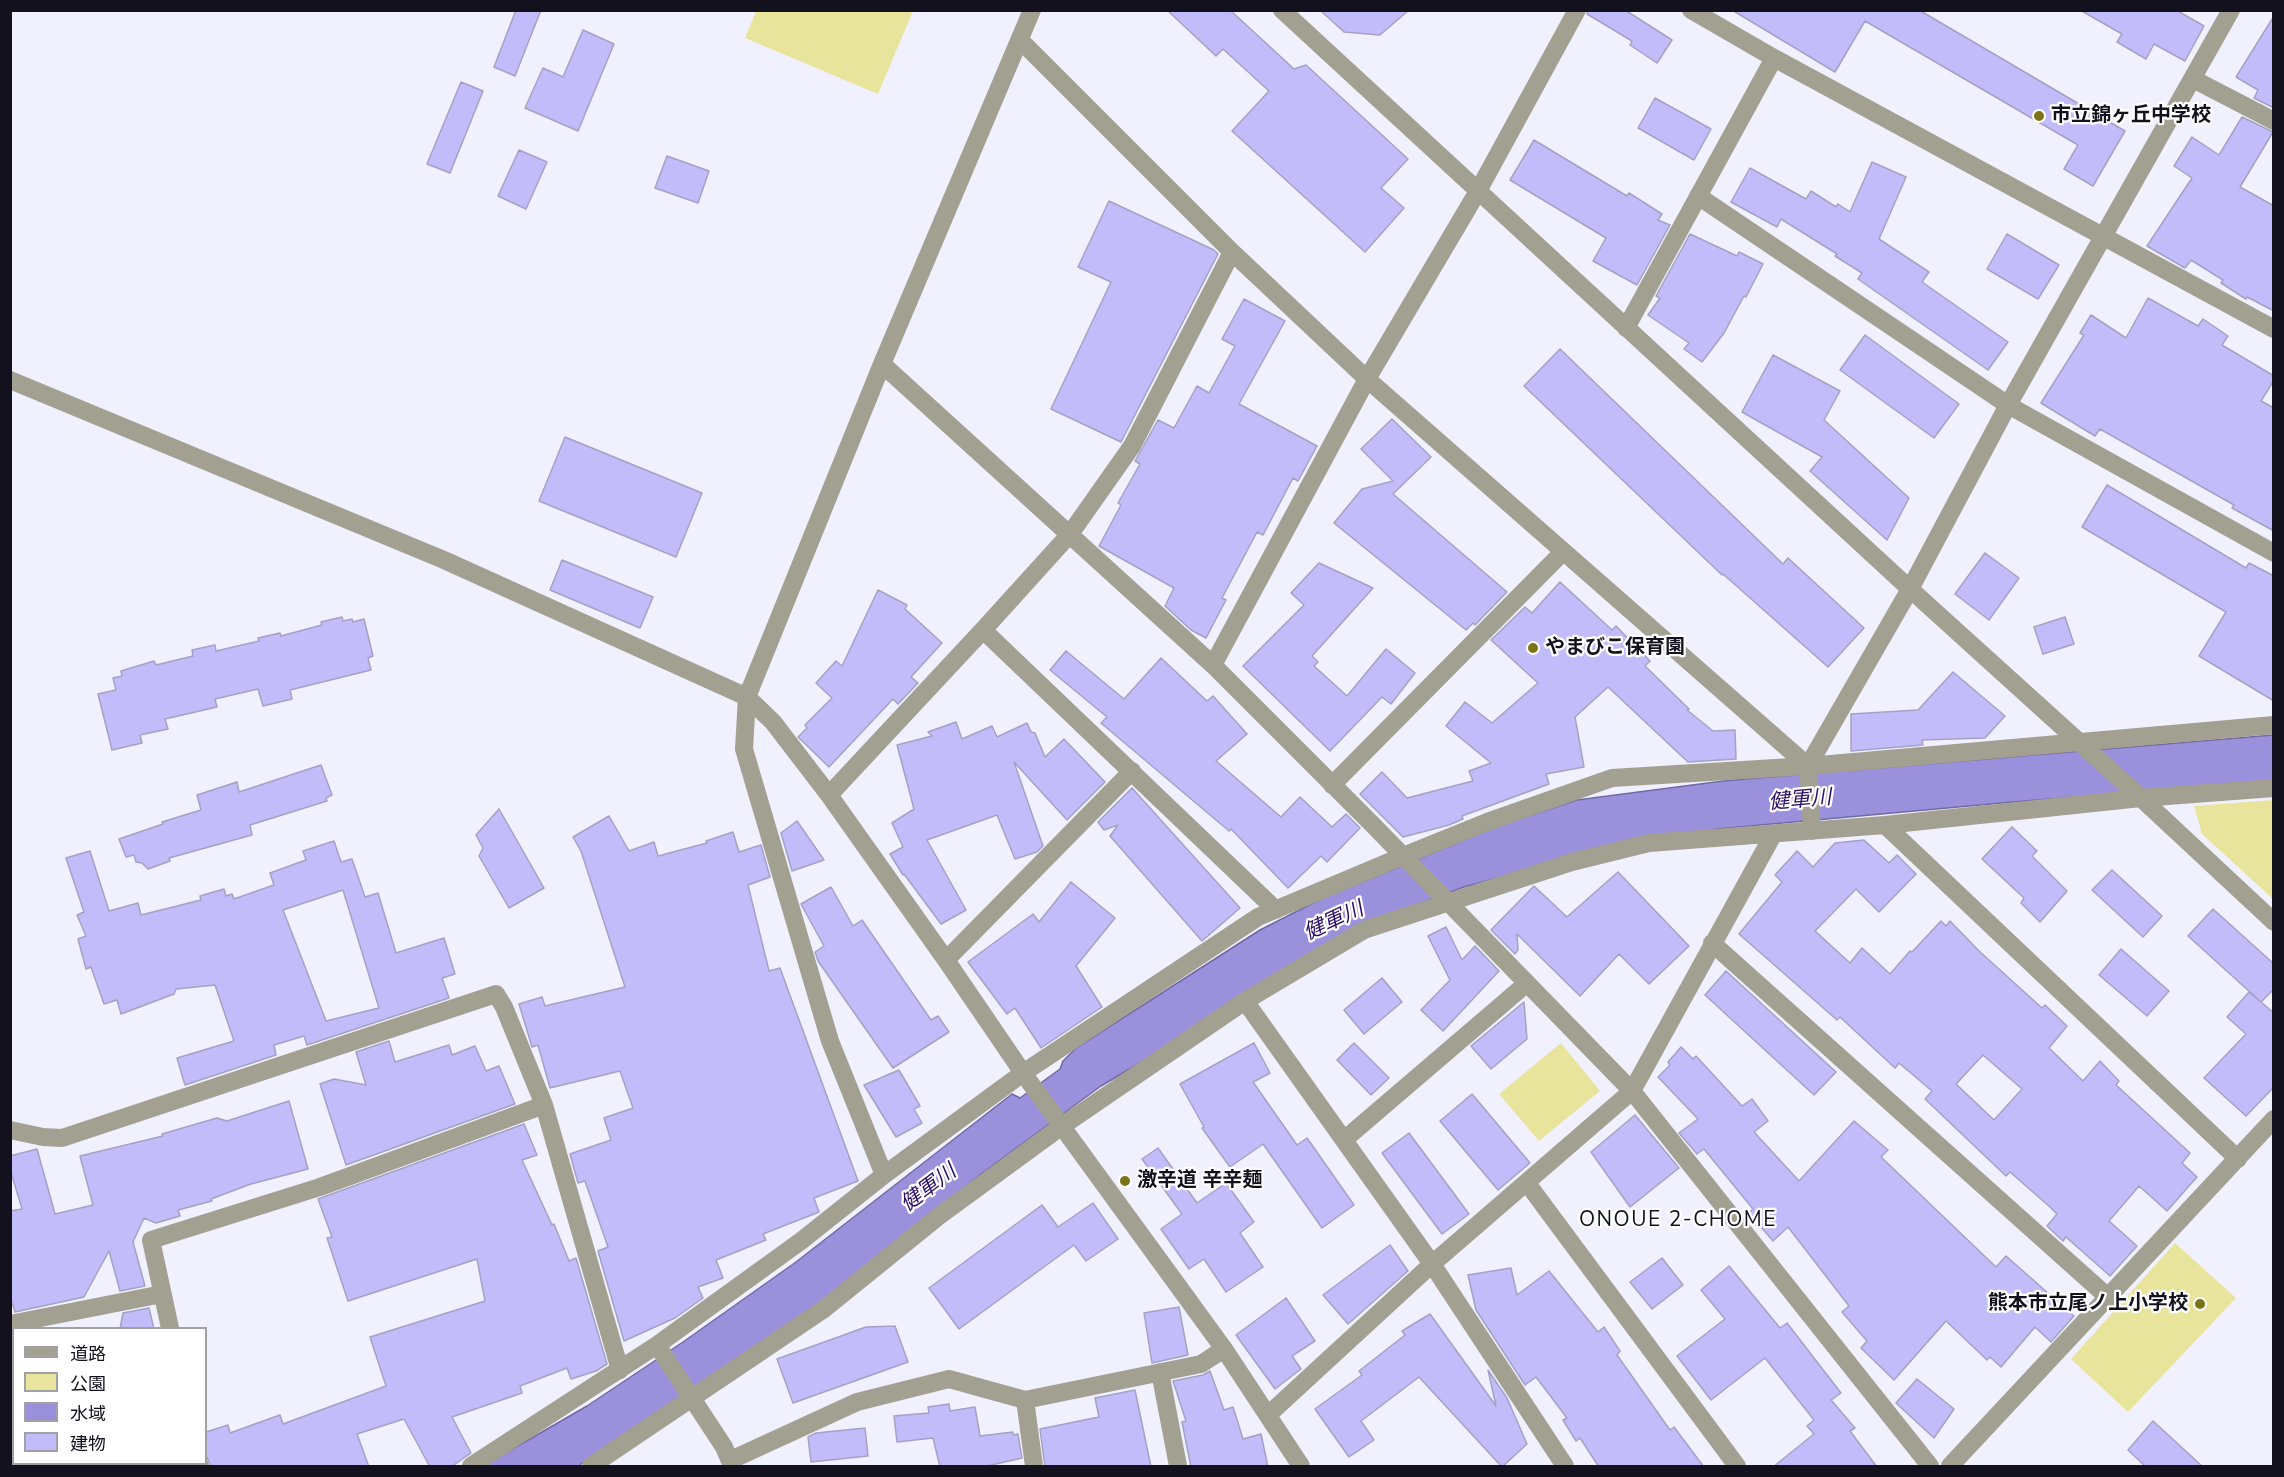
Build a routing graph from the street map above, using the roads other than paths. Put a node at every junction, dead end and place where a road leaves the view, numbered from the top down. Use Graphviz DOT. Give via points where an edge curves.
graph roads {
  1 [pos="1032,10"];
  2 [pos="1282,10"];
  3 [pos="1576,10"];
  4 [pos="1691,10"];
  5 [pos="2231,10"];
  6 [pos="1020,40"];
  7 [pos="1774,58"];
  8 [pos="2193,79"];
  9 [pos="2274,121"];
  10 [pos="1478,191"];
  11 [pos="1698,196"];
  12 [pos="2104,237"];
  13 [pos="1232,252"];
  14 [pos="1626,328"];
  15 [pos="2274,329"];
  16 [pos="882,364"];
  17 [pos="1366,379"];
  18 [pos="10,380"];
  19 [pos="2007,405"];
  20 [pos="1070,534"];
  21 [pos="1563,552"];
  22 [pos="2274,553"];
  23 [pos="1910,589"];
  24 [pos="983,630"];
  25 [pos="1213,665"];
  26 [pos="747,697"];
  27 [pos="2274,725"];
  28 [pos="2076,741"];
  29 [pos="1808,766"];
  30 [pos="1132,771"];
  31 [pos="1332,785"];
  32 [pos="2274,789"];
  33 [pos="829,795"];
  34 [pos="2141,798"];
  35 [pos="1886,825"];
  36 [pos="1812,831"];
  37 [pos="1773,835"];
  38 [pos="1403,856"];
  39 [pos="1448,903"];
  40 [pos="1276,910"];
  41 [pos="2274,922"];
  42 [pos="1712,943"];
  43 [pos="946,960"];
  44 [pos="1526,984"];
  45 [pos="1245,1000"];
  46 [pos="1023,1073"];
  47 [pos="1632,1091"];
  48 [pos="544,1105"];
  49 [pos="2274,1119"];
  50 [pos="1062,1126"];
  51 [pos="10,1130"];
  52 [pos="1345,1139"];
  53 [pos="2238,1159"];
  54 [pos="884,1175"];
  55 [pos="1527,1183"];
  56 [pos="1432,1264"];
  57 [pos="162,1294"];
  58 [pos="2109,1298"];
  59 [pos="10,1324"];
  60 [pos="170,1327"];
  61 [pos="657,1345"];
  62 [pos="1224,1349"];
  63 [pos="620,1370"];
  64 [pos="1160,1372"];
  65 [pos="690,1396"];
  66 [pos="1025,1400"];
  67 [pos="1268,1415"];
  68 [pos="731,1463"];
  69 [pos="471,1467"];
  70 [pos="591,1467"];
  71 [pos="1034,1467"];
  72 [pos="1178,1467"];
  73 [pos="1301,1467"];
  74 [pos="1565,1467"];
  75 [pos="1737,1467"];
  76 [pos="1930,1467"];
  77 [pos="1950,1467"];
  1 -- 6 [label="street"];
  2 -- 10 [label="street"];
  3 -- 10 [label="street"];
  4 -- 7 [label="street"];
  5 -- 8 [label="street"];
  6 -- 13 [label="street"];
  6 -- 16 [label="street"];
  7 -- 11 [label="street"];
  7 -- 12 [label="street"];
  8 -- 9 [label="street"];
  8 -- 12 [label="street"];
  10 -- 14 [label="street"];
  10 -- 17 [label="street"];
  11 -- 14 [label="street"];
  11 -- 19 [label="street"];
  12 -- 15 [label="street"];
  12 -- 19 [label="street"];
  13 -- 17 [label="street"];
  13 -- 20 [label="street" via="1132,447"];
  14 -- 23 [label="street"];
  16 -- 20 [label="street"];
  16 -- 26 [label="street"];
  17 -- 21 [label="street"];
  17 -- 25 [label="street"];
  18 -- 26 [label="street" via="444,560"];
  19 -- 22 [label="street"];
  19 -- 23 [label="street"];
  20 -- 24 [label="street"];
  20 -- 25 [label="street"];
  21 -- 29 [label="street"];
  21 -- 31 [label="street"];
  23 -- 28 [label="street"];
  23 -- 29 [label="street"];
  24 -- 30 [label="street"];
  24 -- 33 [label="street"];
  25 -- 31 [label="street"];
  26 -- 33 [label="street" via="773,722"];
  26 -- 54 [label="street" via="744,749 830,1041"];
  27 -- 28 [label="street"];
  28 -- 29 [label="street"];
  28 -- 34 [label="street"];
  29 -- 36 [label="street"];
  29 -- 38 [label="street" via="1612,778"];
  30 -- 40 [label="street"];
  30 -- 43 [label="street"];
  31 -- 38 [label="street"];
  32 -- 34 [label="street"];
  33 -- 43 [label="street"];
  34 -- 35 [label="street"];
  34 -- 41 [label="street"];
  35 -- 36 [label="street"];
  35 -- 53 [label="street"];
  36 -- 37 [label="street"];
  37 -- 39 [label="street" via="1649,843 1572,862"];
  37 -- 42 [label="street"];
  38 -- 39 [label="street"];
  38 -- 40 [label="street"];
  39 -- 44 [label="street"];
  39 -- 45 [label="street" via="1364,930"];
  40 -- 46 [label="street" via="1258,918"];
  42 -- 47 [label="street"];
  42 -- 58 [label="street"];
  43 -- 46 [label="street"];
  44 -- 47 [label="street"];
  44 -- 52 [label="street"];
  45 -- 50 [label="street"];
  45 -- 52 [label="street"];
  46 -- 50 [label="street"];
  46 -- 54 [label="street"];
  47 -- 55 [label="street"];
  47 -- 76 [label="street"];
  48 -- 51 [label="street" via="496,994 62,1138"];
  48 -- 57 [label="street" via="320,1187 151,1239"];
  48 -- 63 [label="street"];
  49 -- 53 [label="street"];
  50 -- 62 [label="street"];
  50 -- 65 [label="street" via="939,1216 824,1309"];
  52 -- 56 [label="street"];
  53 -- 58 [label="street"];
  54 -- 61 [label="street" via="801,1241"];
  55 -- 56 [label="street"];
  55 -- 75 [label="street"];
  56 -- 67 [label="street"];
  56 -- 74 [label="street"];
  57 -- 59 [label="street"];
  57 -- 60 [label="street"];
  58 -- 77 [label="street"];
  61 -- 63 [label="street"];
  61 -- 65 [label="street"];
  62 -- 64 [label="street" via="1201,1364"];
  62 -- 67 [label="street"];
  63 -- 69 [label="street"];
  64 -- 66 [label="street"];
  64 -- 72 [label="street"];
  65 -- 68 [label="street"];
  65 -- 70 [label="street"];
  66 -- 68 [label="street" via="949,1379 857,1402"];
  66 -- 71 [label="street"];
  67 -- 73 [label="street"];
}
